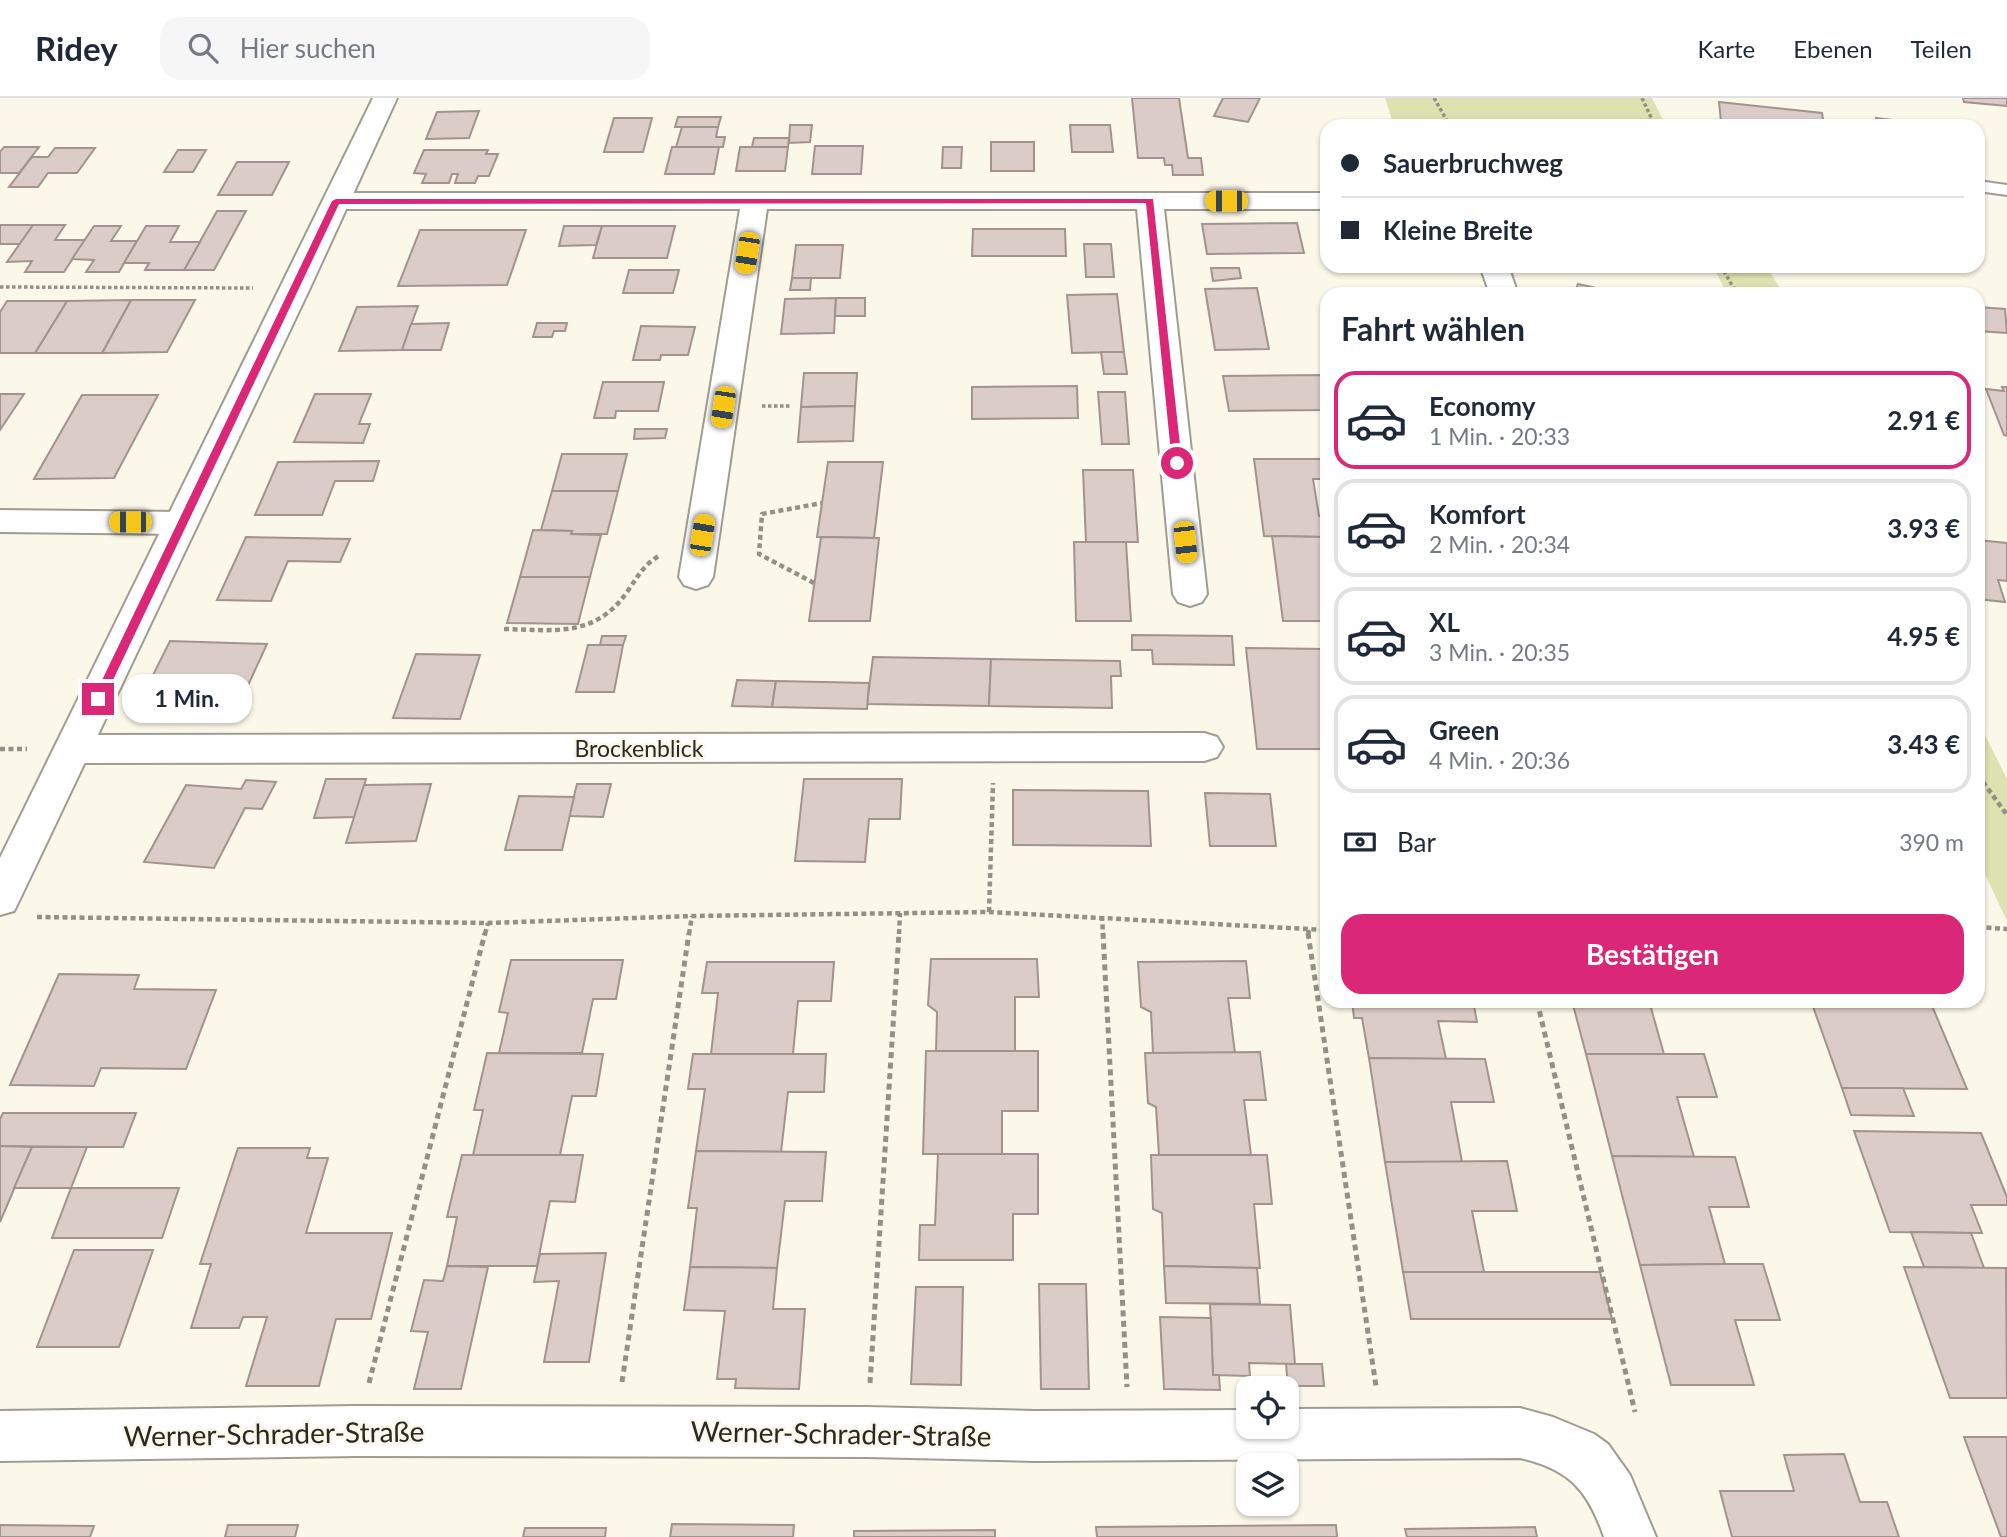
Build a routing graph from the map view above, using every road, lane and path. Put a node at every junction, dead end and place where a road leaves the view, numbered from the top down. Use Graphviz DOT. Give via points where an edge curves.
graph roads {
  1 [pos="385,98"];
  2 [pos="1434,98"];
  3 [pos="1642,98"];
  4 [pos="1446,119"];
  5 [pos="1652,119"];
  6 [pos="1985,187"];
  7 [pos="2007,190"];
  8 [pos="336,201"];
  9 [pos="755,201"];
  10 [pos="1150,201"];
  11 [pos="1320,201"];
  12 [pos="0,287"];
  13 [pos="296,288"];
  14 [pos="755,406"];
  15 [pos="792,406"];
  16 [pos="822,503"];
  17 [pos="0,521"];
  18 [pos="182,523"];
  19 [pos="702,535"];
  20 [pos="696,577"];
  21 [pos="814,583"];
  22 [pos="1190,594"];
  23 [pos="504,629"];
  24 [pos="993,747"];
  25 [pos="1204,747"];
  26 [pos="74,749"];
  27 [pos="1985,785"];
  28 [pos="2007,815"];
  29 [pos="0,899"];
  30 [pos="989,912"];
  31 [pos="900,913"];
  32 [pos="692,916"];
  33 [pos="1102,916"];
  34 [pos="34,917"];
  35 [pos="488,923"];
  36 [pos="1985,927"];
  37 [pos="2007,929"];
  38 [pos="1308,930"];
  39 [pos="1320,930"];
  40 [pos="1539,1008"];
  41 [pos="1635,1412"];
  42 [pos="356,1431"];
  43 [pos="614,1432"];
  44 [pos="867,1432"];
  45 [pos="1383,1433"];
  46 [pos="0,1436"];
  47 [pos="1129,1436"];
  48 [pos="1630,1537"];
  1 -- 8 [label="street"];
  2 -- 4 [label="path"];
  3 -- 5 [label="path"];
  6 -- 7 [label="lane"];
  8 -- 9 [label="street"];
  8 -- 13 [label="street"];
  9 -- 10 [label="street"];
  9 -- 19 [label="street"];
  10 -- 11 [label="street"];
  10 -- 22 [label="street"];
  12 -- 13 [label="path"];
  13 -- 18 [label="street"];
  14 -- 15 [label="path"];
  16 -- 21 [label="path" via="762,514 759,554"];
  17 -- 18 [label="street"];
  18 -- 26 [label="street"];
  19 -- 20 [label="street"];
  19 -- 23 [label="path" via="639,569 604,619 589,627"];
  24 -- 25 [label="street, Brockenblick"];
  24 -- 26 [label="street, Brockenblick"];
  24 -- 30 [label="path"];
  26 -- 29 [label="street"];
  27 -- 28 [label="path"];
  30 -- 31 [label="path"];
  30 -- 33 [label="path"];
  31 -- 32 [label="path"];
  31 -- 44 [label="path"];
  32 -- 35 [label="path"];
  32 -- 43 [label="path"];
  33 -- 38 [label="path"];
  33 -- 47 [label="path"];
  34 -- 35 [label="path"];
  35 -- 42 [label="path"];
  36 -- 37 [label="path"];
  38 -- 39 [label="path"];
  38 -- 45 [label="path"];
  40 -- 41 [label="path"];
  42 -- 43 [label="street, Werner-Schrader-Straße"];
  42 -- 46 [label="street, Werner-Schrader-Straße"];
  43 -- 44 [label="street, Werner-Schrader-Straße"];
  44 -- 47 [label="street, Werner-Schrader-Straße"];
  45 -- 47 [label="street, Werner-Schrader-Straße"];
  45 -- 48 [label="street, Werner-Schrader-Straße" via="1520,1433 1554,1441 1586,1458 1608,1488"];
}
